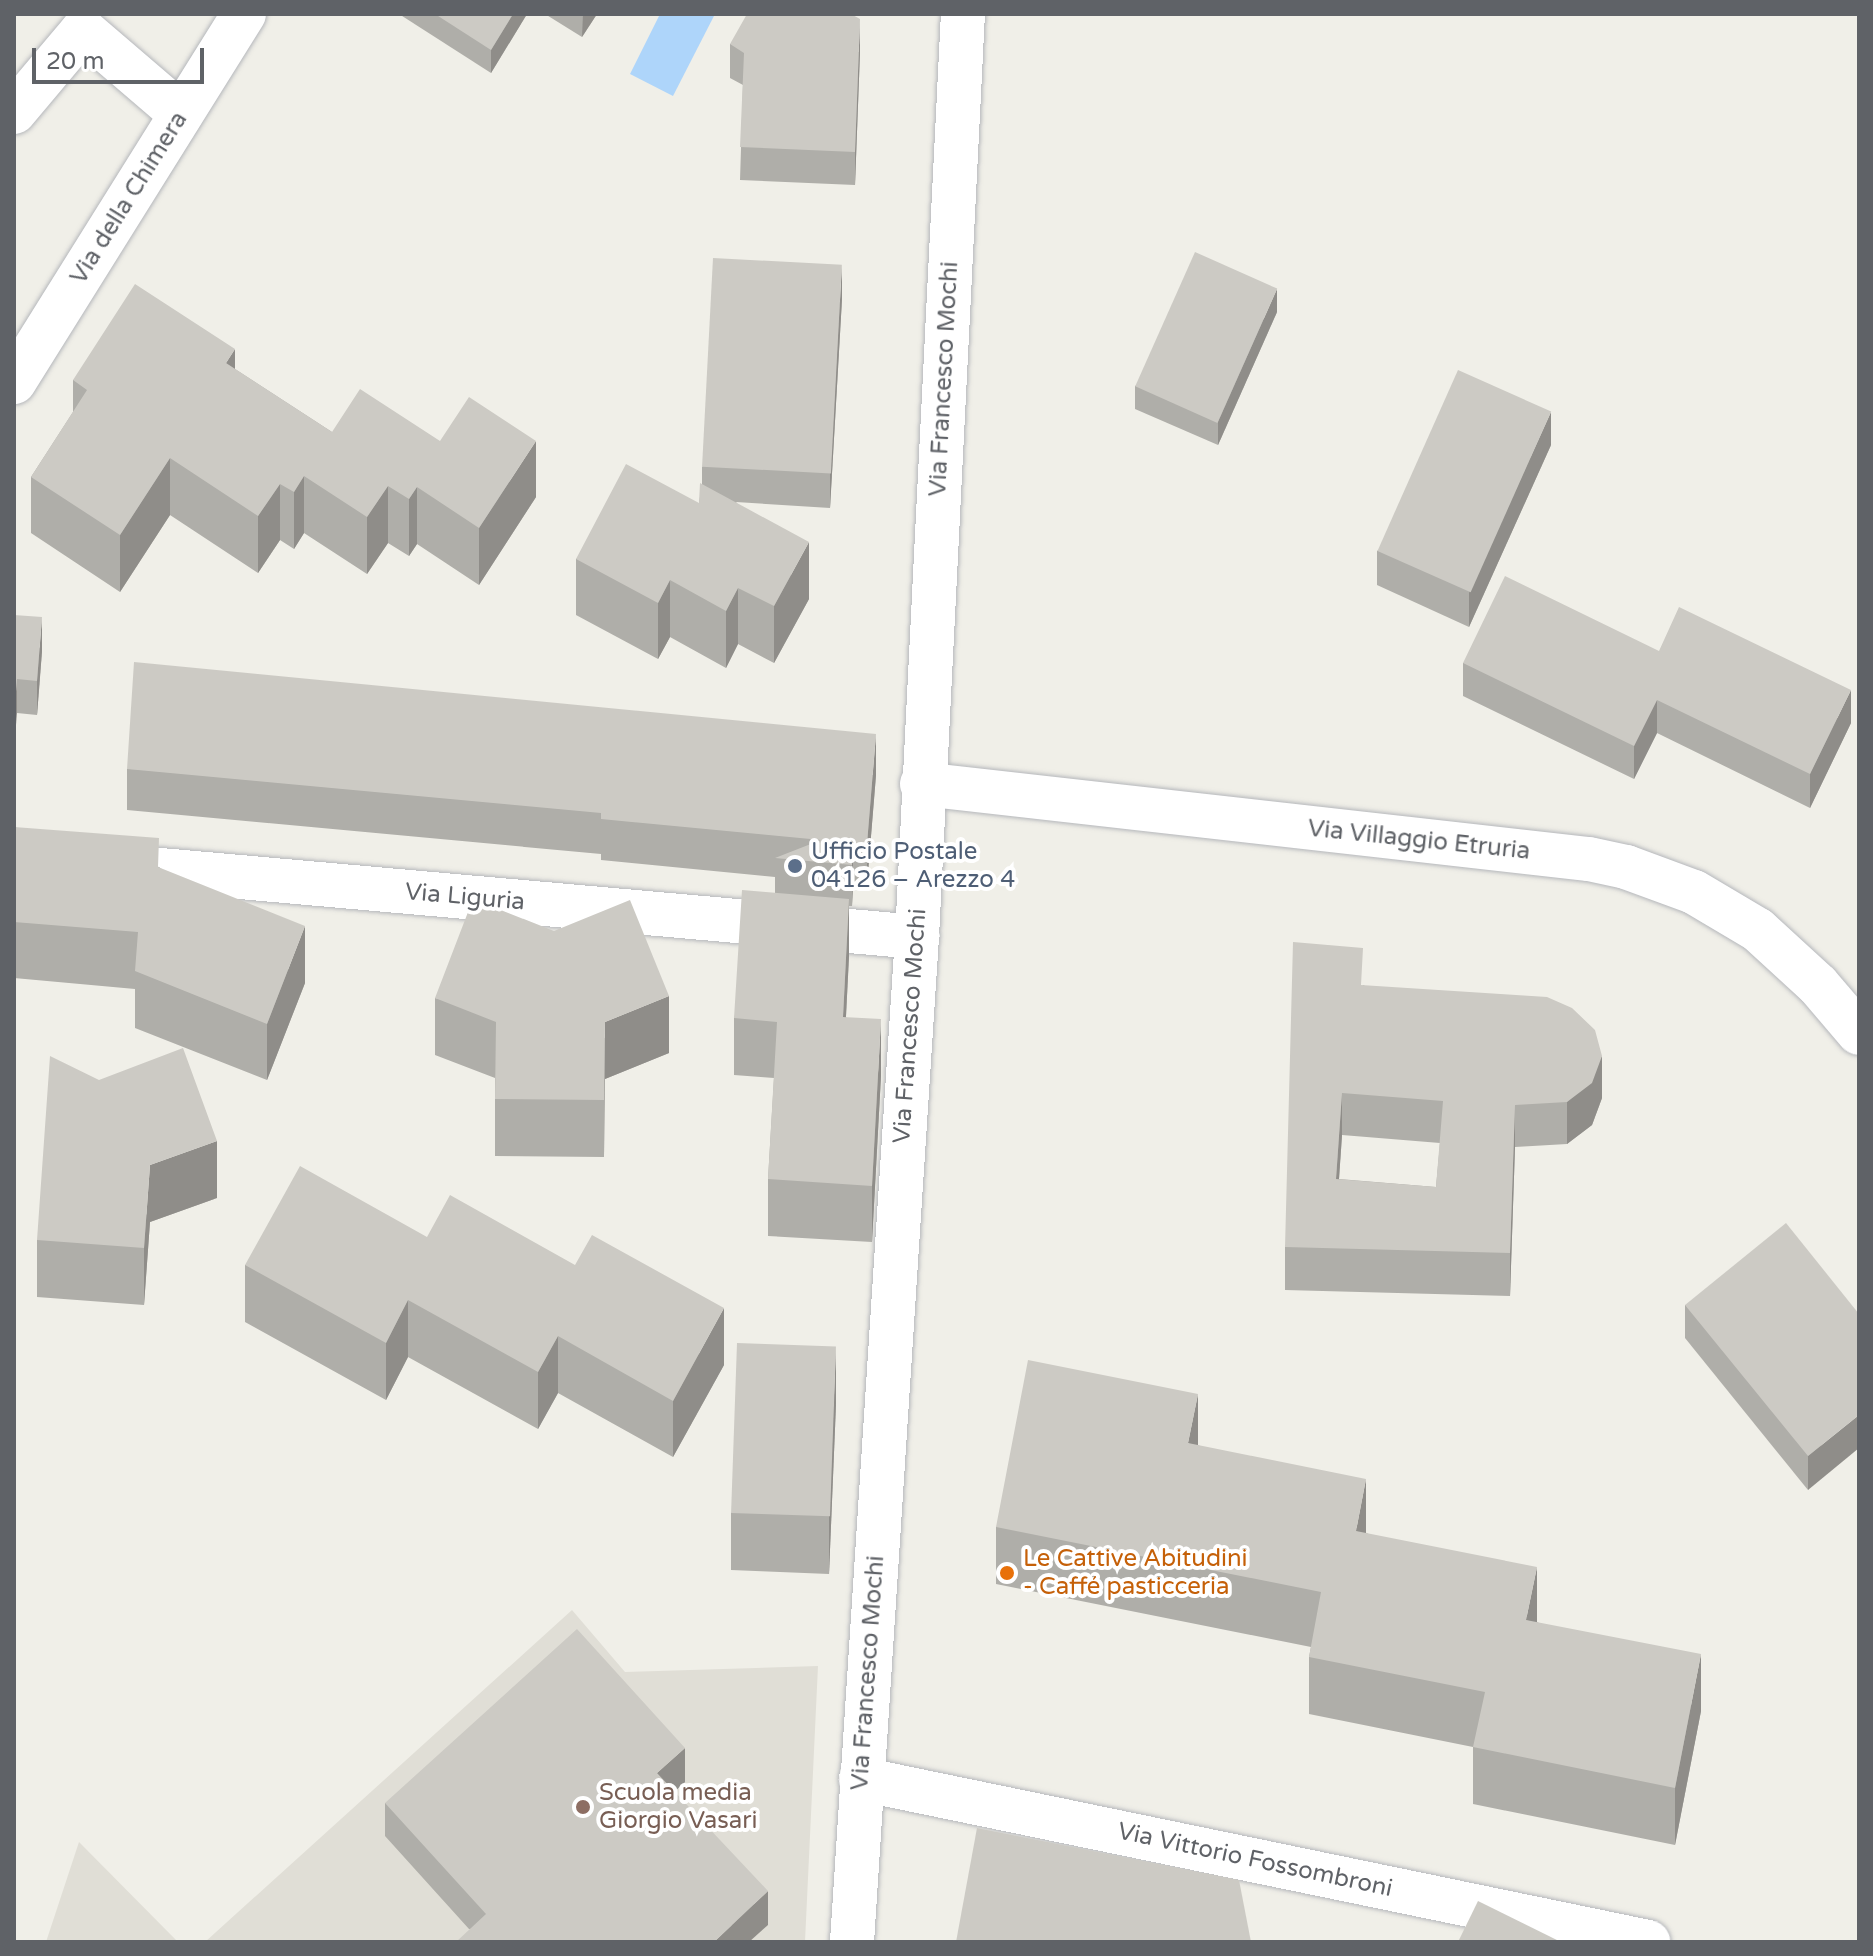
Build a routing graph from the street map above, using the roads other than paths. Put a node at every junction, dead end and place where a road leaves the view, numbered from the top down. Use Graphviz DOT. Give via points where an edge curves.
graph roads {
  1 [pos="244,14"];
  2 [pos="963,14"];
  3 [pos="14,112"];
  4 [pos="181,114"];
  5 [pos="14,382"];
  6 [pos="922,784"];
  7 [pos="14,857"];
  8 [pos="917,937"];
  9 [pos="1859,1033"];
  10 [pos="861,1779"];
  11 [pos="852,1942"];
  12 [pos="1648,1942"];
  1 -- 4 [label="street, Via della Chimera"];
  2 -- 6 [label="street, Via Francesco Mochi"];
  3 -- 4 [label="street" via="83,30"];
  4 -- 5 [label="street, Via della Chimera"];
  6 -- 8 [label="street, Via Francesco Mochi"];
  6 -- 9 [label="street, Via Villaggio Etruria" via="1626,867 1694,892 1758,930 1818,985"];
  7 -- 8 [label="street, Via Liguria"];
  8 -- 10 [label="street, Via Francesco Mochi"];
  10 -- 11 [label="street, Via Francesco Mochi"];
  10 -- 12 [label="street, Via Vittorio Fossombroni"];
}
